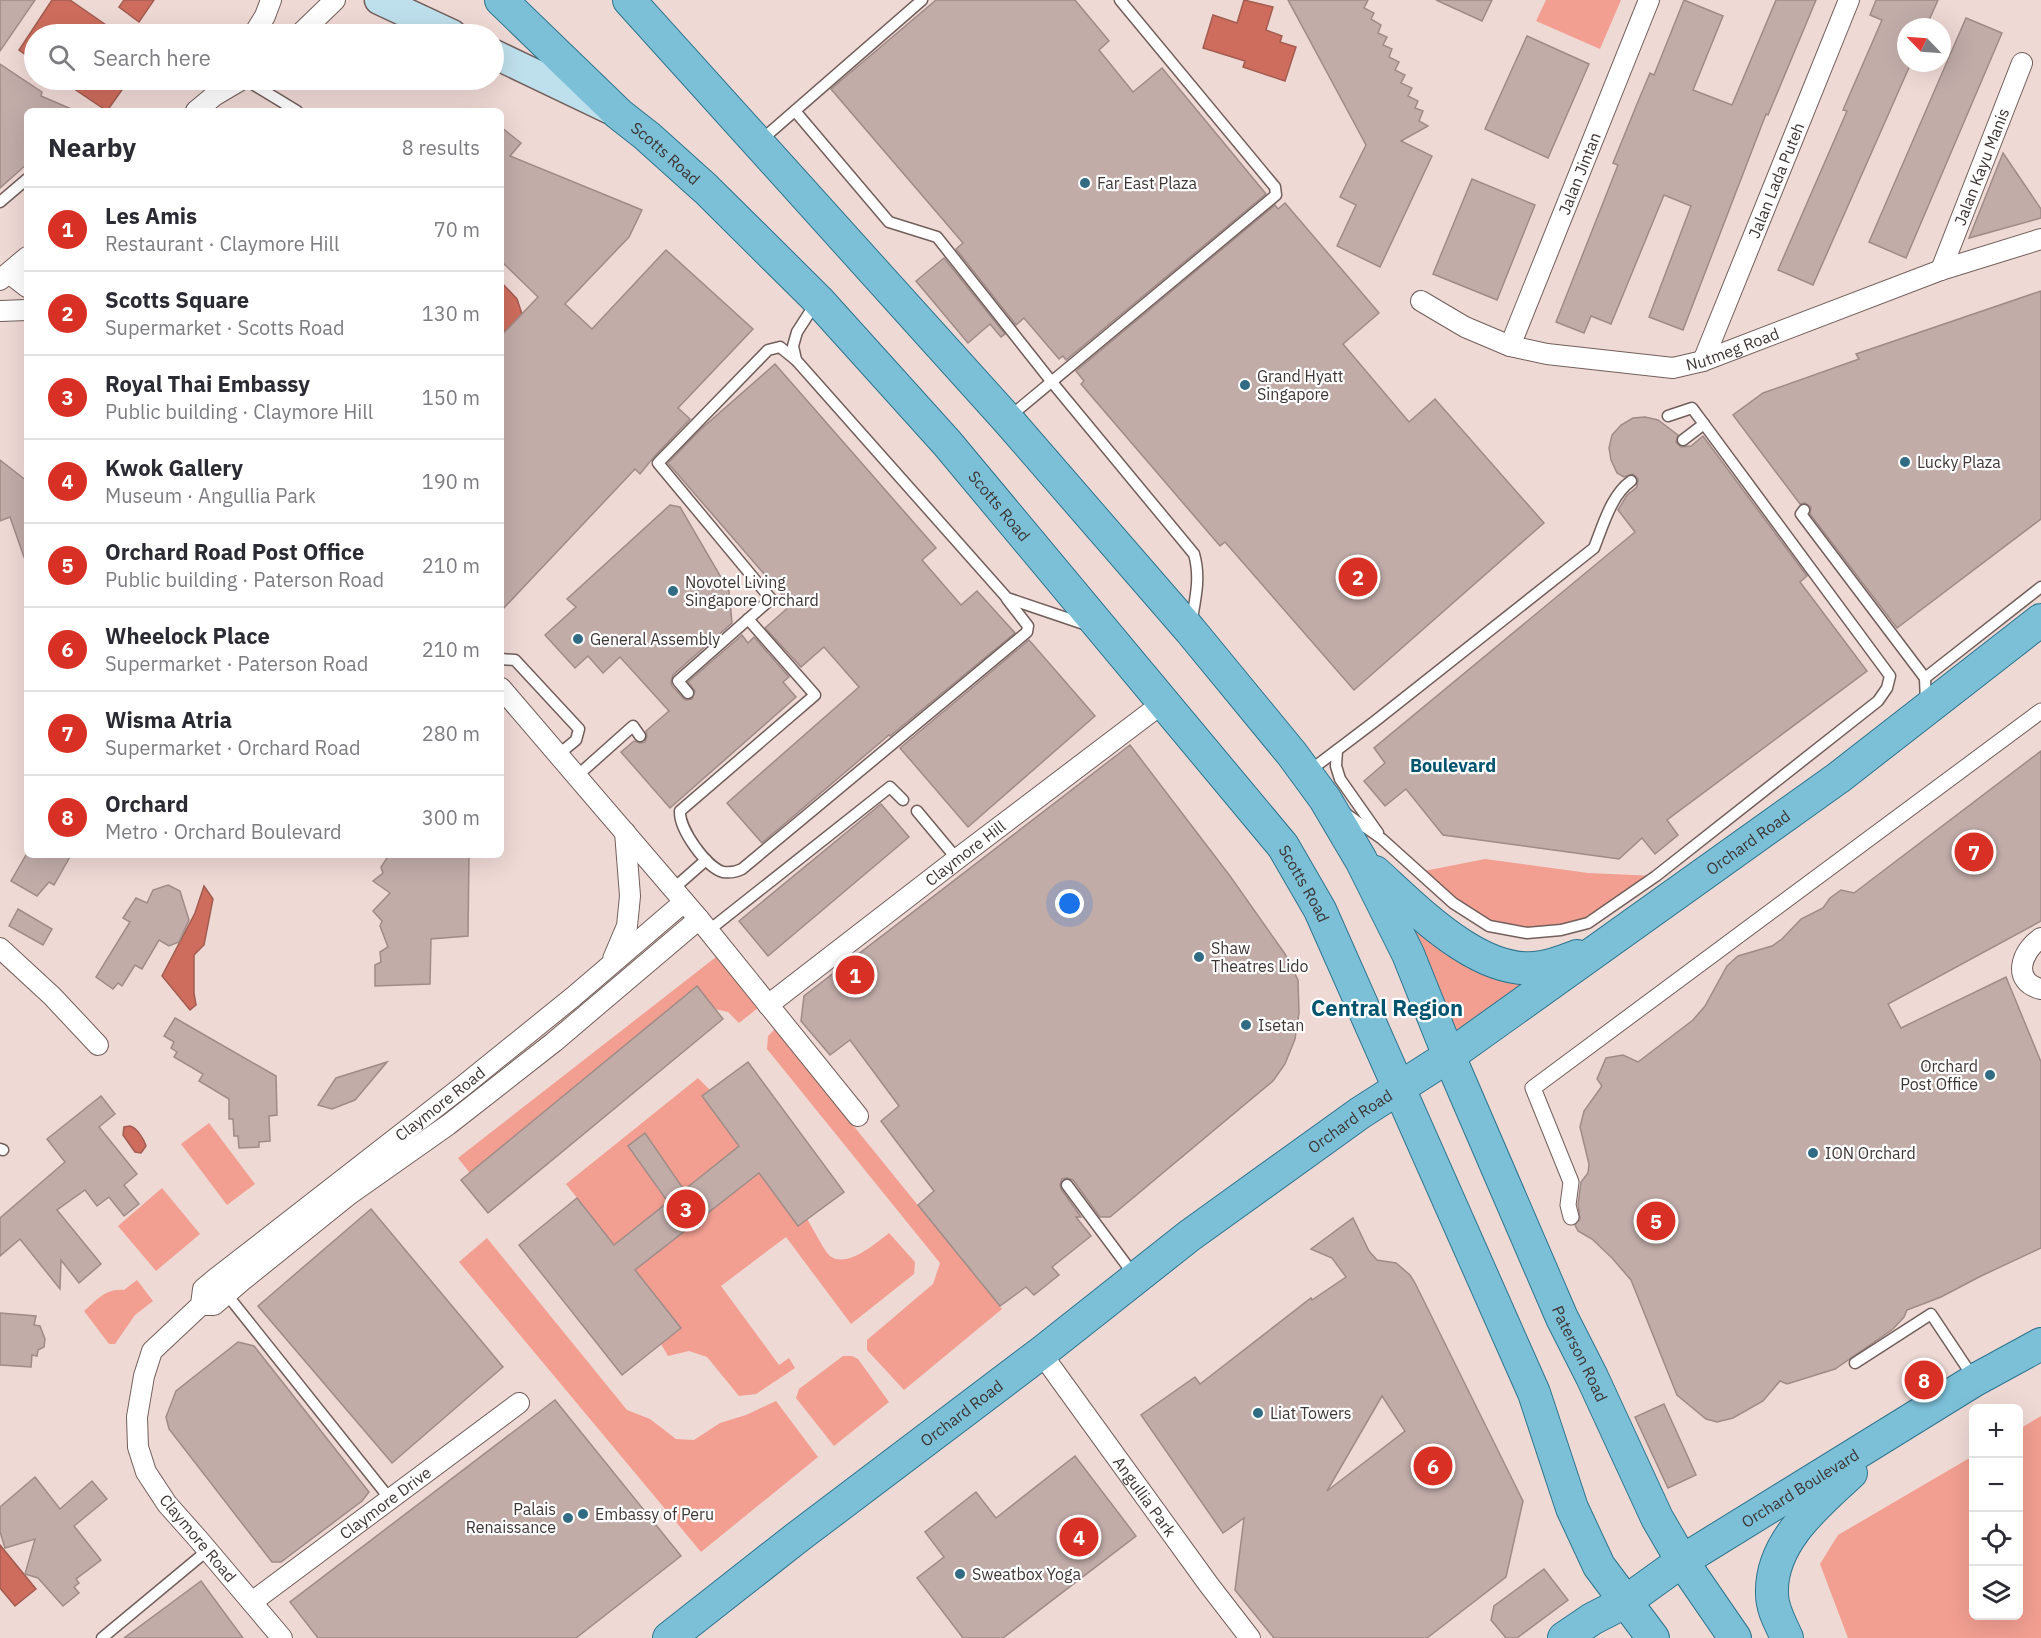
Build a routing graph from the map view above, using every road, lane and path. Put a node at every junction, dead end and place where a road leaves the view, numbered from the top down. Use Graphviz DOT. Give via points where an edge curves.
graph roads {
  1 [pos="271,0"];
  2 [pos="335,0"];
  3 [pos="379,0"];
  4 [pos="501,0"];
  5 [pos="629,0"];
  6 [pos="922,0"];
  7 [pos="1120,0"];
  8 [pos="1649,0"];
  9 [pos="1849,0"];
  10 [pos="260,24"];
  11 [pos="310,24"];
  12 [pos="431,24"];
  13 [pos="504,59"];
  14 [pos="2022,63"];
  15 [pos="217,90"];
  16 [pos="262,90"];
  17 [pos="199,108"];
  18 [pos="292,108"];
  19 [pos="795,111"];
  20 [pos="619,114"];
  21 [pos="758,143"];
  22 [pos="24,182"];
  23 [pos="0,202"];
  24 [pos="2041,239"];
  25 [pos="24,260"];
  26 [pos="1941,270"];
  27 [pos="5,277"];
  28 [pos="24,286"];
  29 [pos="818,300"];
  30 [pos="1421,301"];
  31 [pos="0,310"];
  32 [pos="24,310"];
  33 [pos="1510,346"];
  34 [pos="796,360"];
  35 [pos="1703,361"];
  36 [pos="1051,381"];
  37 [pos="1668,416"];
  38 [pos="1007,419"];
  39 [pos="1704,424"];
  40 [pos="1683,440"];
  41 [pos="1630,481"];
  42 [pos="1804,510"];
  43 [pos="2041,587"];
  44 [pos="1007,598"];
  45 [pos="748,620"];
  46 [pos="2041,620"];
  47 [pos="1190,630"];
  48 [pos="1104,632"];
  49 [pos="504,659"];
  50 [pos="1924,678"];
  51 [pos="504,691"];
  52 [pos="688,693"];
  53 [pos="1164,702"];
  54 [pos="1926,710"];
  55 [pos="2041,711"];
  56 [pos="640,736"];
  57 [pos="1337,750"];
  58 [pos="559,754"];
  59 [pos="1306,772"];
  60 [pos="577,776"];
  61 [pos="903,800"];
  62 [pos="917,811"];
  63 [pos="625,832"];
  64 [pos="1372,850"];
  65 [pos="957,859"];
  66 [pos="706,860"];
  67 [pos="679,895"];
  68 [pos="703,925"];
  69 [pos="2041,938"];
  70 [pos="0,948"];
  71 [pos="1601,948"];
  72 [pos="611,964"];
  73 [pos="2041,989"];
  74 [pos="768,1005"];
  75 [pos="98,1045"];
  76 [pos="1449,1056"];
  77 [pos="1399,1088"];
  78 [pos="858,1116"];
  79 [pos="1067,1185"];
  80 [pos="1571,1217"];
  81 [pos="1136,1278"];
  82 [pos="221,1286"];
  83 [pos="2041,1344"];
  84 [pos="1041,1353"];
  85 [pos="1855,1363"];
  86 [pos="1975,1380"];
  87 [pos="519,1403"];
  88 [pos="1897,1429"];
  89 [pos="390,1499"];
  90 [pos="208,1550"];
  91 [pos="1682,1561"];
  92 [pos="252,1602"];
  93 [pos="1625,1602"];
  94 [pos="102,1638"];
  95 [pos="282,1638"];
  96 [pos="669,1638"];
  97 [pos="1250,1638"];
  98 [pos="1564,1638"];
  99 [pos="1653,1638"];
  100 [pos="1735,1638"];
  101 [pos="1787,1638"];
  1 -- 10 [label="street"];
  2 -- 11 [label="street"];
  3 -- 12 [label="main road"];
  4 -- 20 [label="main road, Scotts Road"];
  5 -- 21 [label="main road"];
  6 -- 19 [label="lane"];
  7 -- 36 [label="lane" via="1275,187 1276,195"];
  8 -- 33 [label="street, Jalan Jintan"];
  9 -- 35 [label="street, Jalan Lada Puteh"];
  13 -- 20 [label="main road"];
  14 -- 26 [label="street, Jalan Kayu Manis"];
  15 -- 17 [label="street"];
  16 -- 18 [label="lane"];
  19 -- 21 [label="lane"];
  19 -- 36 [label="lane" via="889,222 937,237"];
  20 -- 29 [label="main road, Scotts Road" via="706,189"];
  21 -- 38 [label="main road"];
  22 -- 23 [label="lane"];
  24 -- 26 [label="street, Nutmeg Road"];
  25 -- 27 [label="street"];
  26 -- 35 [label="street, Nutmeg Road"];
  27 -- 28 [label="street"];
  29 -- 34 [label="lane" via="797,332 793,346"];
  29 -- 48 [label="main road, Scotts Road" via="947,442"];
  30 -- 33 [label="street, Nutmeg Road" via="1465,327"];
  31 -- 32 [label="street"];
  33 -- 35 [label="street, Nutmeg Road" via="1673,368"];
  34 -- 44 [label="lane"];
  34 -- 45 [label="lane" via="780,346 768,350 658,463 771,599"];
  36 -- 38 [label="lane"];
  36 -- 47 [label="lane" via="1194,554 1198,584"];
  37 -- 39 [label="lane" via="1692,408"];
  38 -- 47 [label="main road"];
  39 -- 40 [label="lane"];
  39 -- 64 [label="lane" via="1890,676 1878,701 1656,876 1588,923 1527,933 1489,926"];
  41 -- 57 [label="lane" via="1609,512 1594,548"];
  42 -- 50 [label="lane" via="1801,514"];
  43 -- 50 [label="lane"];
  44 -- 48 [label="lane"];
  44 -- 66 [label="lane" via="1028,627 1027,632 742,869 723,872"];
  45 -- 52 [label="lane" via="678,681"];
  45 -- 66 [label="lane" via="815,695 691,795 680,812 681,820"];
  46 -- 54 [label="main road, Orchard Road"];
  47 -- 59 [label="main road"];
  48 -- 53 [label="main road, Scotts Road"];
  49 -- 58 [label="lane" via="515,660 579,729 576,740"];
  50 -- 54 [label="lane"];
  51 -- 58 [label="street"];
  53 -- 65 [label="street, Claymore Hill"];
  53 -- 77 [label="main road, Scotts Road" via="1283,846 1320,909"];
  54 -- 71 [label="main road, Orchard Road"];
  55 -- 80 [label="street" via="1533,1088 1571,1182"];
  56 -- 60 [label="lane" via="633,726"];
  57 -- 59 [label="lane"];
  57 -- 64 [label="lane" via="1340,779"];
  58 -- 60 [label="street"];
  59 -- 64 [label="main road"];
  60 -- 63 [label="street"];
  61 -- 68 [label="lane" via="890,787"];
  62 -- 65 [label="lane"];
  63 -- 67 [label="street"];
  63 -- 72 [label="street" via="630,896 627,926"];
  64 -- 71 [label="main road" via="1434,925 1488,959 1512,967 1541,968"];
  64 -- 76 [label="main road"];
  65 -- 74 [label="street, Claymore Hill"];
  66 -- 67 [label="lane"];
  67 -- 68 [label="street"];
  67 -- 72 [label="street, Claymore Road"];
  68 -- 74 [label="street"];
  68 -- 82 [label="street, Claymore Road" via="448,1125"];
  69 -- 73 [label="street" via="2031,944 2021,966 2026,980"];
  70 -- 75 [label="street"];
  71 -- 76 [label="main road, Orchard Road"];
  72 -- 82 [label="street, Claymore Road" via="418,1122 337,1182"];
  74 -- 78 [label="street"];
  76 -- 77 [label="main road, Orchard Road"];
  76 -- 91 [label="main road, Paterson Road" via="1562,1318 1657,1518"];
  77 -- 81 [label="main road, Orchard Road" via="1189,1236"];
  77 -- 93 [label="main road" via="1534,1393 1572,1508 1599,1566"];
  79 -- 81 [label="lane"];
  81 -- 84 [label="main road, Orchard Road"];
  82 -- 89 [label="lane"];
  82 -- 90 [label="street, Claymore Road" via="203,1290 201,1305 152,1351 136,1429 146,1472 166,1504"];
  83 -- 86 [label="main road, Orchard Boulevard"];
  84 -- 96 [label="main road, Orchard Road"];
  84 -- 97 [label="street, Angullia Park"];
  85 -- 86 [label="lane" via="1931,1314"];
  86 -- 88 [label="main road, Orchard Boulevard"];
  87 -- 89 [label="street, Claymore Drive"];
  88 -- 91 [label="main road, Orchard Boulevard"];
  88 -- 101 [label="main road" via="1820,1502 1781,1551 1773,1573 1772,1595 1774,1610"];
  89 -- 92 [label="street, Claymore Drive"];
  90 -- 92 [label="street, Claymore Road"];
  90 -- 94 [label="lane"];
  91 -- 93 [label="main road, Orchard Boulevard"];
  91 -- 100 [label="main road, Paterson Road"];
  92 -- 95 [label="street, Claymore Road"];
  93 -- 98 [label="main road, Orchard Boulevard"];
  93 -- 99 [label="main road"];
}
